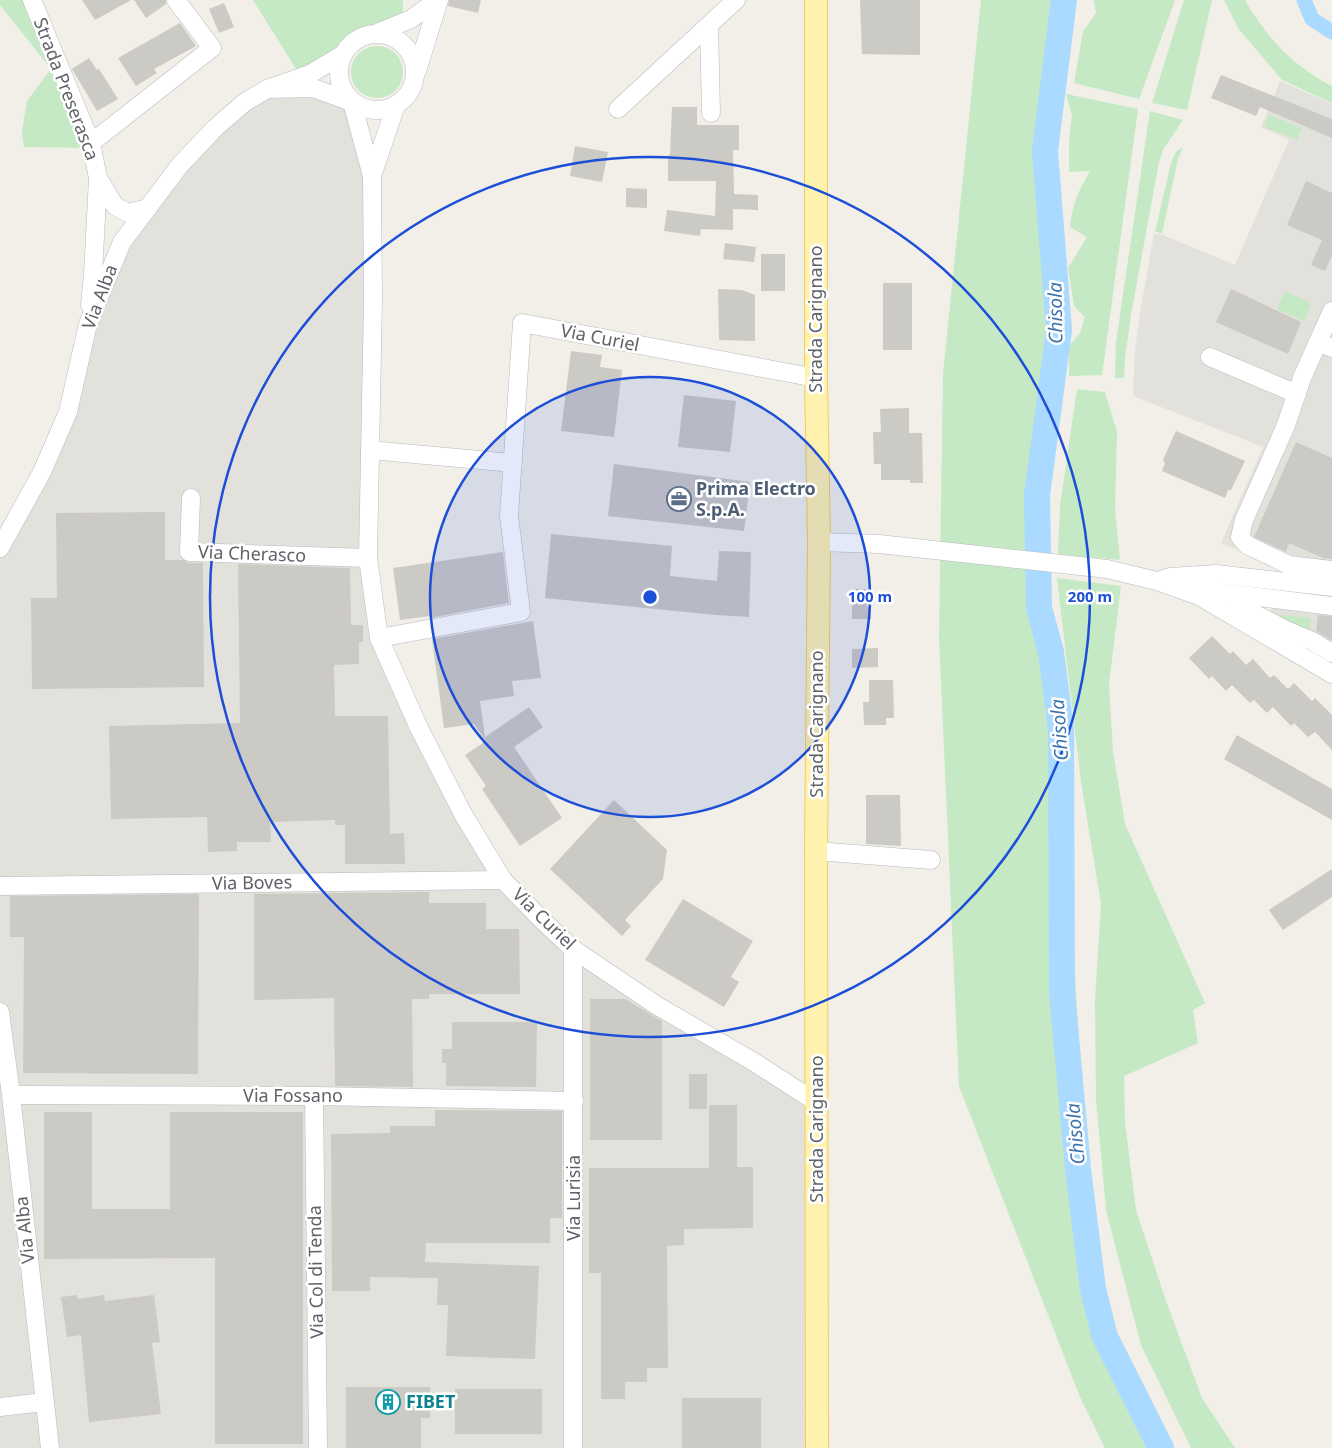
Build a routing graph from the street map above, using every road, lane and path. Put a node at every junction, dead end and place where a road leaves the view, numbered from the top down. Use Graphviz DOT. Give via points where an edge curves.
graph roads {
  1 [pos="32,0"];
  2 [pos="176,0"];
  3 [pos="438,0"];
  4 [pos="736,0"];
  5 [pos="816,0"];
  6 [pos="709,25"];
  7 [pos="377,33"];
  8 [pos="342,55"];
  9 [pos="415,77"];
  10 [pos="268,89"];
  11 [pos="352,102"];
  12 [pos="396,105"];
  13 [pos="618,109"];
  14 [pos="711,113"];
  15 [pos="91,143"];
  16 [pos="372,176"];
  17 [pos="98,178"];
  18 [pos="148,208"];
  19 [pos="96,226"];
  20 [pos="122,242"];
  21 [pos="1332,311"];
  22 [pos="88,324"];
  23 [pos="1325,345"];
  24 [pos="1210,357"];
  25 [pos="816,378"];
  26 [pos="1297,394"];
  27 [pos="370,450"];
  28 [pos="513,463"];
  29 [pos="191,498"];
  30 [pos="819,542"];
  31 [pos="0,548"];
  32 [pos="368,558"];
  33 [pos="1332,570"];
  34 [pos="1157,581"];
  35 [pos="1175,586"];
  36 [pos="1332,587"];
  37 [pos="1226,593"];
  38 [pos="1332,606"];
  39 [pos="379,638"];
  40 [pos="1332,653"];
  41 [pos="1332,674"];
  42 [pos="816,851"];
  43 [pos="931,860"];
  44 [pos="503,880"];
  45 [pos="0,886"];
  46 [pos="573,949"];
  47 [pos="0,1012"];
  48 [pos="11,1095"];
  49 [pos="314,1096"];
  50 [pos="574,1100"];
  51 [pos="816,1102"];
  52 [pos="7,1129"];
  53 [pos="44,1402"];
  54 [pos="0,1407"];
  55 [pos="50,1448"];
  56 [pos="318,1448"];
  57 [pos="573,1448"];
  58 [pos="817,1448"];
  1 -- 15 [label="street, Strada Preserasca"];
  2 -- 15 [label="street" via="212,48"];
  3 -- 7 [label="street" via="412,19"];
  3 -- 9 [label="street"];
  4 -- 6 [label="street"];
  5 -- 25 [label="main road, Strada Carignano"];
  6 -- 13 [label="street"];
  6 -- 14 [label="street"];
  7 -- 8 [label="street" via="351,43"];
  7 -- 9 [label="street" via="390,35 410,52 415,64"];
  8 -- 10 [label="street, Via Alba" via="310,74"];
  8 -- 11 [label="street" via="338,67 339,80"];
  9 -- 12 [label="street" via="409,93"];
  10 -- 11 [label="street, Via Alba" via="314,88"];
  10 -- 18 [label="street, Via Alba" via="245,102 215,128 180,165"];
  11 -- 12 [label="street" via="374,110"];
  11 -- 16 [label="street, Via Curiel"];
  12 -- 16 [label="street, Via Curiel"];
  15 -- 17 [label="street, Strada Preserasca"];
  16 -- 27 [label="street, Via Curiel"];
  17 -- 18 [label="street, Strada Preserasca" via="115,206 128,214"];
  17 -- 19 [label="street, Strada Preserasca"];
  18 -- 20 [label="street, Via Alba"];
  19 -- 20 [label="street" via="99,236 108,242"];
  19 -- 22 [label="street, Strada Preserasca"];
  20 -- 22 [label="street, Via Alba"];
  21 -- 23 [label="street"];
  22 -- 31 [label="street, Via Alba" via="68,412 42,472"];
  23 -- 26 [label="street" via="1302,378"];
  24 -- 26 [label="street"];
  25 -- 28 [label="street, Via Curiel" via="522,323"];
  25 -- 30 [label="main road, Strada Carignano"];
  26 -- 33 [label="street" via="1244,520 1240,537 1247,545 1289,564"];
  27 -- 28 [label="street"];
  27 -- 32 [label="street, Via Curiel"];
  28 -- 39 [label="street, Via Curiel" via="509,516 522,612"];
  29 -- 32 [label="street, Via Cherasco" via="189,552"];
  30 -- 34 [label="street" via="879,544 1107,569"];
  30 -- 42 [label="main road, Strada Carignano"];
  32 -- 39 [label="street, Via Curiel"];
  34 -- 35 [label="street"];
  34 -- 36 [label="street" via="1216,574"];
  35 -- 37 [label="street"];
  35 -- 41 [label="street" via="1199,596"];
  37 -- 38 [label="street"];
  37 -- 40 [label="street" via="1238,606"];
  39 -- 44 [label="street, Via Curiel" via="423,736 463,814"];
  42 -- 43 [label="street"];
  42 -- 51 [label="main road, Strada Carignano"];
  44 -- 45 [label="street, Via Boves"];
  44 -- 46 [label="street, Via Curiel" via="542,922"];
  46 -- 50 [label="street, Via Lurisia"];
  46 -- 51 [label="street, Via Curiel" via="656,1005"];
  47 -- 48 [label="street, Via Alba"];
  48 -- 49 [label="street, Via Fossano"];
  48 -- 52 [label="street, Via Alba"];
  49 -- 50 [label="street, Via Fossano"];
  49 -- 56 [label="street, Via Col di Tenda"];
  50 -- 57 [label="street, Via Lurisia"];
  51 -- 58 [label="main road, Strada Carignano"];
  52 -- 53 [label="street, Via Alba"];
  53 -- 54 [label="street"];
  53 -- 55 [label="street, Via Alba"];
}
